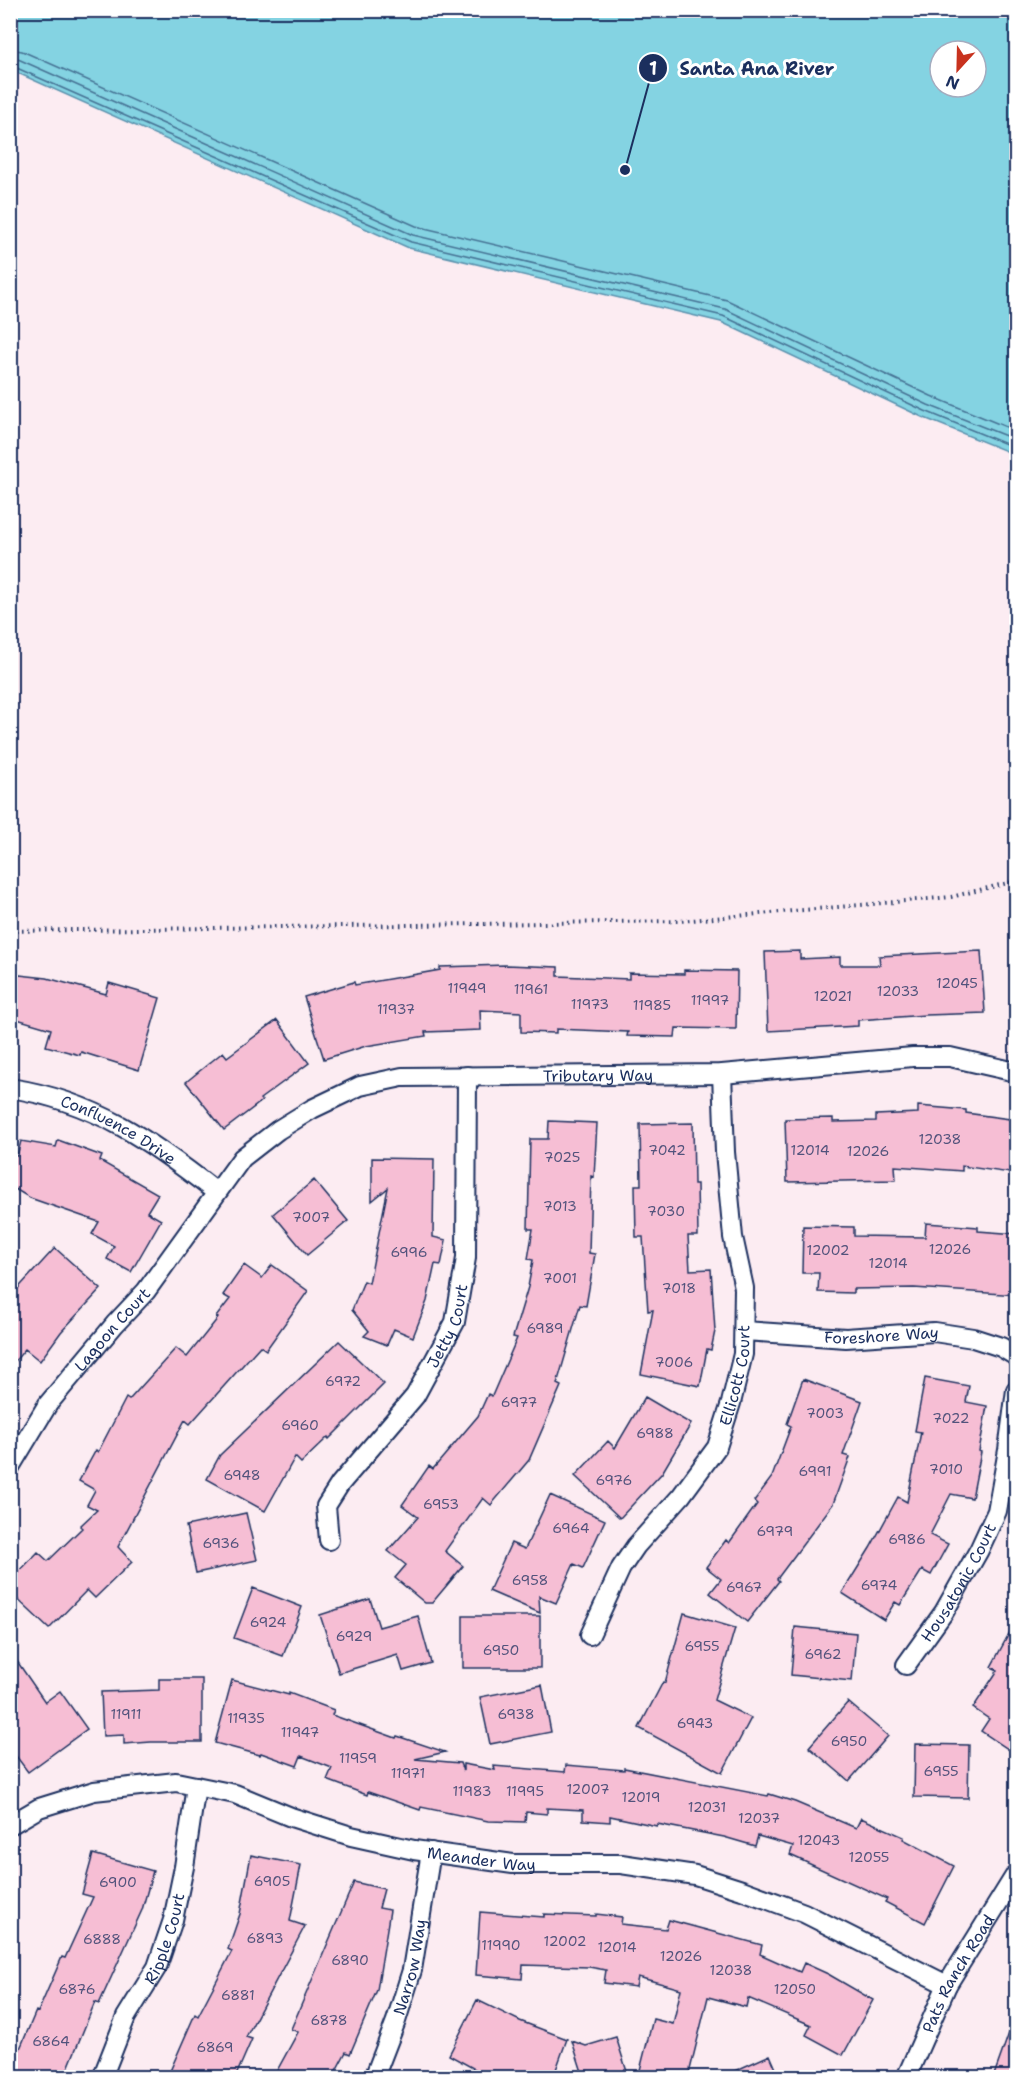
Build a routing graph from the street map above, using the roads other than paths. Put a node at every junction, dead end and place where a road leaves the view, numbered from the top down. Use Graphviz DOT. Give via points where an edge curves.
graph roads {
  1 [pos="1017,1072"];
  2 [pos="722,1074"];
  3 [pos="467,1076"];
  4 [pos="10,1088"];
  5 [pos="216,1192"];
  6 [pos="744,1331"];
  7 [pos="1017,1356"];
  8 [pos="1017,1390"];
  9 [pos="10,1467"];
  10 [pos="329,1540"];
  11 [pos="590,1635"];
  12 [pos="906,1665"];
  13 [pos="196,1786"];
  14 [pos="10,1825"];
  15 [pos="431,1852"];
  16 [pos="1017,1874"];
  17 [pos="947,1985"];
  18 [pos="378,2076"];
  19 [pos="102,2078"];
  20 [pos="906,2078"];
  1 -- 2 [label="street, Tributary Way" via="950,1057 913,1057"];
  2 -- 3 [label="street, Tributary Way"];
  2 -- 6 [label="street, Ellicott Court" via="733,1238 744,1288"];
  3 -- 5 [label="street, Tributary Way" via="402,1077 360,1086 278,1130 242,1158"];
  3 -- 10 [label="street, Jetty Court" via="466,1258 455,1322 415,1396 326,1506"];
  4 -- 5 [label="street, Confluence Drive" via="42,1093 79,1106 143,1137"];
  5 -- 9 [label="street, Lagoon Court" via="146,1292 48,1404"];
  6 -- 7 [label="street, Foreshore Way" via="846,1338 934,1332 973,1338"];
  6 -- 11 [label="street, Ellicott Court" via="741,1364 717,1447 621,1568"];
  8 -- 12 [label="street, Housatonic Court" via="997,1511 944,1612"];
  13 -- 14 [label="street, Meander Way" via="176,1782 94,1791 39,1808"];
  13 -- 15 [label="street, Meander Way" via="234,1794 351,1836"];
  13 -- 19 [label="street, Ripple Court" via="170,1929 157,1967 126,2017"];
  15 -- 17 [label="street, Meander Way" via="513,1864 621,1864 695,1875 804,1913"];
  15 -- 18 [label="street, Narrow Way" via="412,1970"];
  16 -- 17 [label="street, Pats Ranch Road"];
  17 -- 20 [label="street, Pats Ranch Road"];
}
